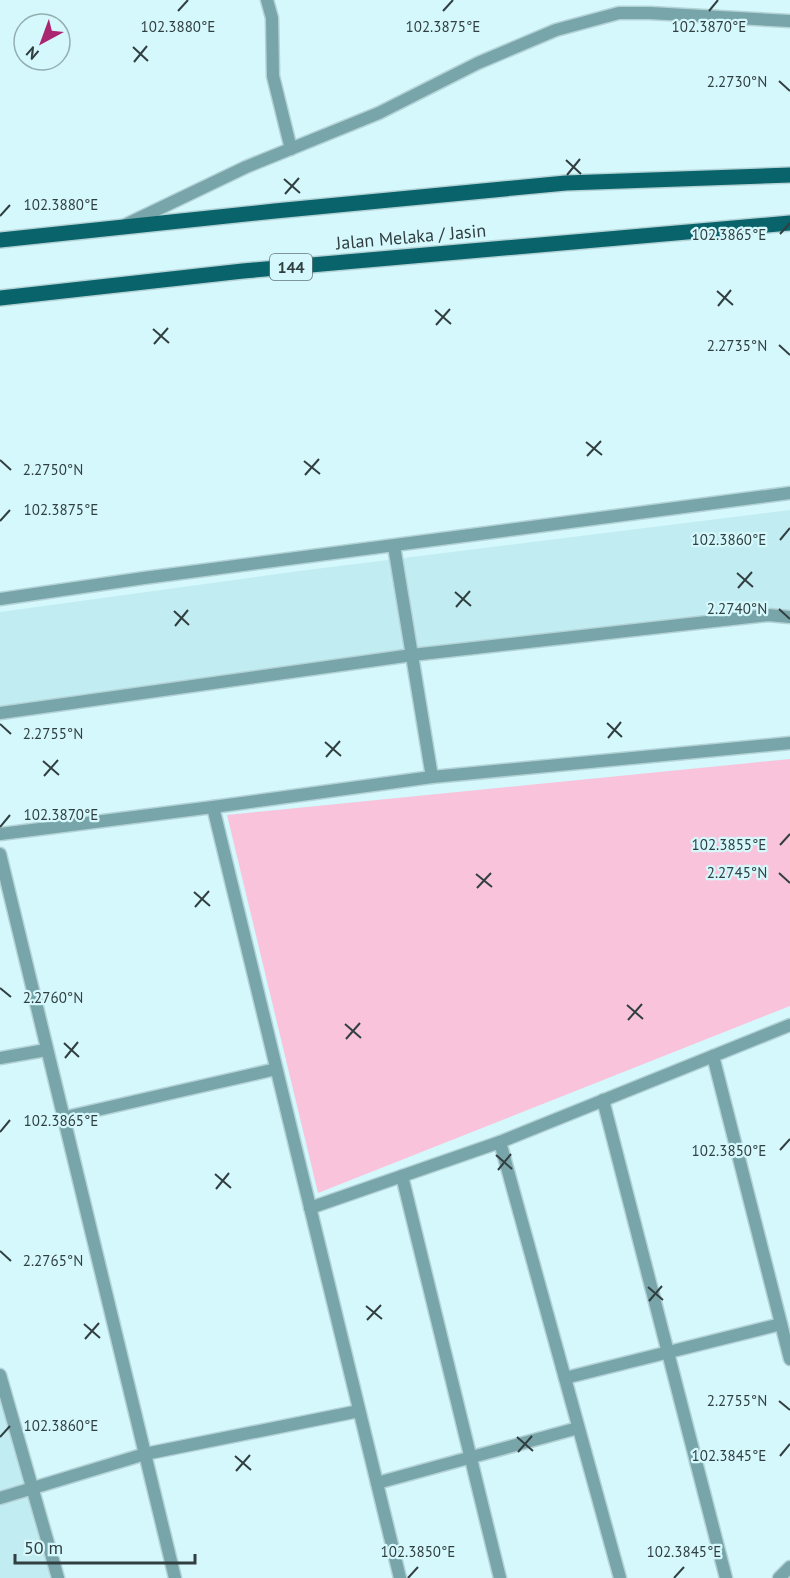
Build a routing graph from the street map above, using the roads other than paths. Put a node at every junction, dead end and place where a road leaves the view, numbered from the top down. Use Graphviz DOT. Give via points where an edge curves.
graph roads {
  1 [pos="267,0"];
  2 [pos="790,21"];
  3 [pos="291,149"];
  4 [pos="790,175"];
  5 [pos="790,223"];
  6 [pos="120,227"];
  7 [pos="0,240"];
  8 [pos="0,298"];
  9 [pos="790,493"];
  10 [pos="394,546"];
  11 [pos="0,599"];
  12 [pos="790,617"];
  13 [pos="412,655"];
  14 [pos="0,713"];
  15 [pos="790,743"];
  16 [pos="432,777"];
  17 [pos="213,807"];
  18 [pos="0,834"];
  19 [pos="0,854"];
  20 [pos="790,1025"];
  21 [pos="46,1050"];
  22 [pos="713,1056"];
  23 [pos="0,1058"];
  24 [pos="276,1069"];
  25 [pos="603,1100"];
  26 [pos="62,1118"];
  27 [pos="500,1142"];
  28 [pos="402,1176"];
  29 [pos="310,1208"];
  30 [pos="781,1324"];
  31 [pos="668,1352"];
  32 [pos="790,1359"];
  33 [pos="0,1375"];
  34 [pos="565,1378"];
  35 [pos="359,1411"];
  36 [pos="578,1428"];
  37 [pos="145,1454"];
  38 [pos="470,1457"];
  39 [pos="377,1483"];
  40 [pos="32,1488"];
  41 [pos="0,1498"];
  42 [pos="790,1567"];
  43 [pos="58,1578"];
  44 [pos="175,1578"];
  45 [pos="400,1578"];
  46 [pos="500,1578"];
  47 [pos="620,1578"];
  48 [pos="726,1578"];
  49 [pos="779,1578"];
  1 -- 3 [label="street" via="272,18 273,76"];
  2 -- 3 [label="street" via="619,13 556,30 478,63 379,113"];
  3 -- 6 [label="street"];
  4 -- 6 [label="main road" via="566,183"];
  5 -- 8 [label="main road, Jalan Melaka / Jasin / 144" via="243,271"];
  6 -- 7 [label="main road"];
  9 -- 10 [label="street"];
  10 -- 11 [label="street"];
  10 -- 13 [label="street"];
  12 -- 13 [label="street" via="768,615"];
  13 -- 14 [label="street"];
  13 -- 16 [label="street"];
  15 -- 16 [label="street"];
  16 -- 17 [label="street"];
  17 -- 18 [label="street"];
  17 -- 24 [label="street"];
  19 -- 21 [label="street"];
  20 -- 22 [label="street"];
  21 -- 23 [label="street"];
  21 -- 26 [label="street"];
  22 -- 25 [label="street"];
  22 -- 30 [label="street"];
  24 -- 26 [label="street"];
  24 -- 29 [label="street"];
  25 -- 27 [label="street"];
  25 -- 31 [label="street"];
  26 -- 37 [label="street"];
  27 -- 28 [label="street"];
  27 -- 34 [label="street"];
  28 -- 29 [label="street"];
  28 -- 38 [label="street"];
  29 -- 35 [label="street"];
  30 -- 31 [label="street"];
  30 -- 32 [label="street"];
  31 -- 34 [label="street"];
  31 -- 48 [label="street"];
  33 -- 40 [label="street"];
  34 -- 36 [label="street"];
  35 -- 37 [label="street"];
  35 -- 39 [label="street"];
  36 -- 38 [label="street"];
  36 -- 47 [label="street"];
  37 -- 40 [label="street"];
  37 -- 44 [label="street"];
  38 -- 39 [label="street"];
  38 -- 46 [label="street"];
  39 -- 45 [label="street"];
  40 -- 41 [label="street"];
  40 -- 43 [label="street"];
  42 -- 49 [label="street"];
}
